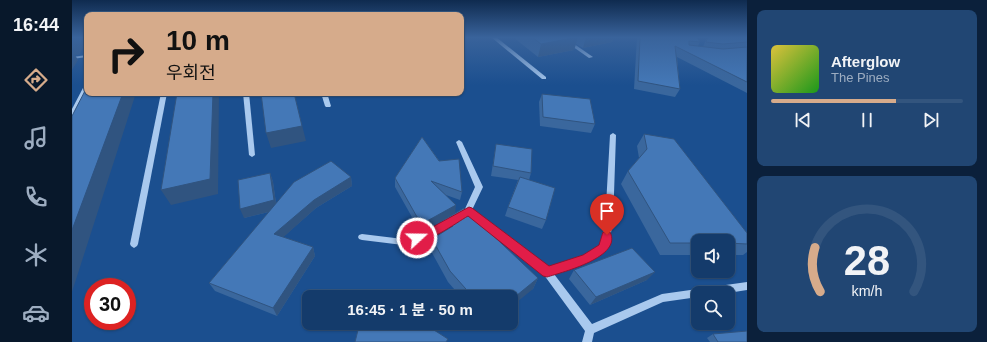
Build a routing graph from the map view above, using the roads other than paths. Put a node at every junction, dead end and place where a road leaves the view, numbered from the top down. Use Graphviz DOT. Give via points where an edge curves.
graph roads {
  1 [pos="513,53"];
  2 [pos="585,53"];
  3 [pos="84,56"];
  4 [pos="591,57"];
  5 [pos="72,58"];
  6 [pos="544,78"];
  7 [pos="84,92"];
  8 [pos="163,96"];
  9 [pos="246,96"];
  10 [pos="325,96"];
  11 [pos="328,106"];
  12 [pos="72,114"];
  13 [pos="613,135"];
  14 [pos="459,142"];
  15 [pos="252,155"];
  16 [pos="462,215"];
  17 [pos="362,237"];
  18 [pos="134,244"];
  19 [pos="547,272"];
  20 [pos="747,286"];
  21 [pos="590,330"];
  22 [pos="587,342"];
  1 -- 6 [label="street"];
  2 -- 4 [label="street"];
  3 -- 5 [label="street"];
  7 -- 12 [label="street"];
  8 -- 18 [label="street"];
  9 -- 15 [label="street"];
  10 -- 11 [label="street"];
  13 -- 19 [label="street" via="609,223 604,247 587,258"];
  14 -- 16 [label="street" via="479,187"];
  16 -- 17 [label="street" via="430,233 403,242"];
  16 -- 19 [label="street"];
  19 -- 21 [label="street"];
  20 -- 21 [label="street" via="662,298"];
  21 -- 22 [label="street"];
}
